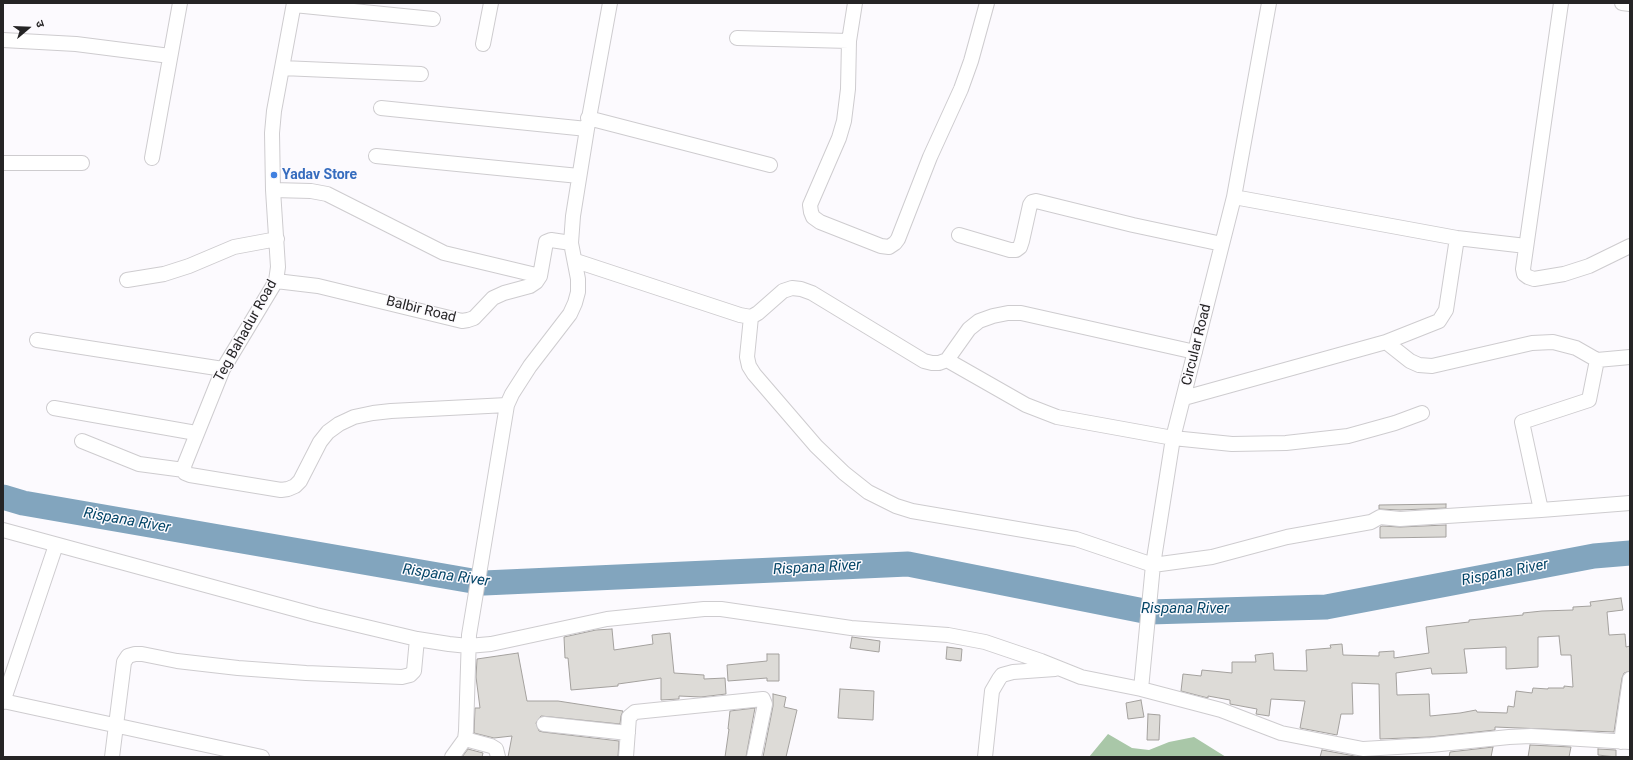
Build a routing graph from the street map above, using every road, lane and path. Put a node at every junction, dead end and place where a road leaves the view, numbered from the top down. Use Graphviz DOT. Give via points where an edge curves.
graph roads {
  1 [pos="180,3"];
  2 [pos="491,3"];
  3 [pos="610,3"];
  4 [pos="855,3"];
  5 [pos="987,3"];
  6 [pos="1269,3"];
  7 [pos="1561,3"];
  8 [pos="1622,3"];
  9 [pos="294,4"];
  10 [pos="1630,4"];
  11 [pos="433,19"];
  12 [pos="737,38"];
  13 [pos="3,40"];
  14 [pos="850,41"];
  15 [pos="483,44"];
  16 [pos="170,56"];
  17 [pos="282,68"];
  18 [pos="421,74"];
  19 [pos="382,108"];
  20 [pos="587,124"];
  21 [pos="376,156"];
  22 [pos="152,158"];
  23 [pos="3,162"];
  24 [pos="82,163"];
  25 [pos="770,165"];
  26 [pos="579,176"];
  27 [pos="273,190"];
  28 [pos="1234,197"];
  29 [pos="959,234"];
  30 [pos="1457,238"];
  31 [pos="276,239"];
  32 [pos="571,243"];
  33 [pos="1222,244"];
  34 [pos="1526,246"];
  35 [pos="1630,246"];
  36 [pos="576,261"];
  37 [pos="540,276"];
  38 [pos="126,280"];
  39 [pos="276,281"];
  40 [pos="751,317"];
  41 [pos="37,340"];
  42 [pos="1386,342"];
  43 [pos="1195,352"];
  44 [pos="1630,357"];
  45 [pos="947,360"];
  46 [pos="1597,360"];
  47 [pos="222,369"];
  48 [pos="1184,398"];
  49 [pos="507,405"];
  50 [pos="54,408"];
  51 [pos="1422,413"];
  52 [pos="196,433"];
  53 [pos="1173,438"];
  54 [pos="82,441"];
  55 [pos="184,468"];
  56 [pos="1630,503"];
  57 [pos="1541,510"];
  58 [pos="3,530"];
  59 [pos="56,545"];
  60 [pos="1153,565"];
  61 [pos="417,639"];
  62 [pos="469,640"];
  63 [pos="1060,669"];
  64 [pos="1630,679"];
  65 [pos="1141,689"];
  66 [pos="3,702"];
  67 [pos="544,724"];
  68 [pos="116,726"];
  69 [pos="628,733"];
  70 [pos="465,739"];
  71 [pos="1626,742"];
  72 [pos="218,752"];
  73 [pos="1370,753"];
  74 [pos="112,757"];
  75 [pos="262,757"];
  76 [pos="452,757"];
  77 [pos="498,757"];
  78 [pos="626,757"];
  79 [pos="754,757"];
  80 [pos="985,757"];
  1 -- 16 [label="street"];
  2 -- 15 [label="street"];
  3 -- 20 [label="street"];
  4 -- 14 [label="street"];
  5 -- 14 [label="street" via="961,89 930,157 898,239 889,247 820,222 813,218 811,212 810,205 844,121"];
  6 -- 28 [label="street, Circular Road"];
  7 -- 34 [label="street"];
  8 -- 10 [label="street"];
  9 -- 11 [label="street, Teg Bahadur Road"];
  9 -- 17 [label="street, Teg Bahadur Road"];
  12 -- 14 [label="street"];
  13 -- 16 [label="street" via="76,44"];
  16 -- 22 [label="street"];
  17 -- 18 [label="street"];
  17 -- 27 [label="street, Teg Bahadur Road" via="272,133"];
  19 -- 20 [label="street"];
  20 -- 25 [label="street"];
  20 -- 26 [label="street"];
  21 -- 26 [label="street"];
  23 -- 24 [label="street"];
  26 -- 32 [label="street"];
  27 -- 31 [label="street, Teg Bahadur Road"];
  27 -- 37 [label="street" via="326,194 444,254"];
  28 -- 30 [label="street"];
  28 -- 33 [label="street, Circular Road"];
  29 -- 33 [label="street" via="1016,250 1022,241 1030,205 1036,201"];
  30 -- 34 [label="street"];
  30 -- 42 [label="street" via="1446,310 1439,321"];
  31 -- 38 [label="street" via="234,247 164,274"];
  31 -- 39 [label="street, Teg Bahadur Road"];
  32 -- 36 [label="street"];
  32 -- 37 [label="street" via="551,240 546,242"];
  33 -- 43 [label="street, Circular Road"];
  34 -- 35 [label="street" via="1524,274 1534,279 1576,271"];
  36 -- 40 [label="street"];
  36 -- 49 [label="street" via="578,292 570,314 530,366"];
  37 -- 39 [label="street, Balbir Road" via="530,286 493,298 474,318 462,321 318,286"];
  39 -- 47 [label="street, Teg Bahadur Road"];
  40 -- 45 [label="street" via="783,291 801,289 812,293 924,360 932,363"];
  40 -- 60 [label="street" via="747,357 754,374 816,446 868,492 912,511 1076,539"];
  41 -- 47 [label="street"];
  42 -- 46 [label="street" via="1419,365 1432,366 1532,343 1553,342 1576,348"];
  42 -- 48 [label="street"];
  43 -- 45 [label="street" via="1021,313 1008,313 979,321 969,328"];
  43 -- 48 [label="street, Circular Road"];
  44 -- 46 [label="street"];
  45 -- 53 [label="street" via="1026,405 1057,417"];
  46 -- 57 [label="street" via="1589,400 1522,422"];
  47 -- 52 [label="street, Teg Bahadur Road"];
  48 -- 53 [label="street, Circular Road"];
  49 -- 55 [label="street" via="391,411 354,417 328,432 300,481 288,489 190,475 185,473"];
  49 -- 62 [label="street"];
  50 -- 52 [label="street"];
  51 -- 53 [label="street" via="1348,436 1286,443 1232,444"];
  52 -- 55 [label="street, Teg Bahadur Road"];
  53 -- 60 [label="street, Circular Road"];
  54 -- 55 [label="street" via="139,464"];
  56 -- 57 [label="street"];
  57 -- 60 [label="street" via="1400,519 1380,517 1371,522 1287,537 1212,557"];
  58 -- 59 [label="street"];
  59 -- 61 [label="street" via="316,615"];
  59 -- 66 [label="street"];
  60 -- 65 [label="street, Circular Road"];
  61 -- 62 [label="street"];
  61 -- 68 [label="street" via="414,671 402,677 238,668 135,654 128,656 124,662"];
  62 -- 63 [label="street" via="491,644 607,619 721,609 851,628 948,635 985,642"];
  62 -- 70 [label="street"];
  63 -- 65 [label="street" via="1095,681"];
  63 -- 80 [label="street" via="1013,672 999,678 992,691"];
  64 -- 71 [label="street"];
  65 -- 73 [label="street" via="1221,710 1281,733"];
  66 -- 68 [label="street"];
  67 -- 69 [label="street"];
  68 -- 72 [label="street"];
  68 -- 74 [label="street"];
  69 -- 78 [label="street"];
  69 -- 79 [label="street" via="629,717 638,711 763,699 766,704"];
  70 -- 76 [label="street"];
  70 -- 77 [label="street" via="491,746 496,750"];
  71 -- 73 [label="street" via="1531,736"];
  72 -- 75 [label="street"];
}
